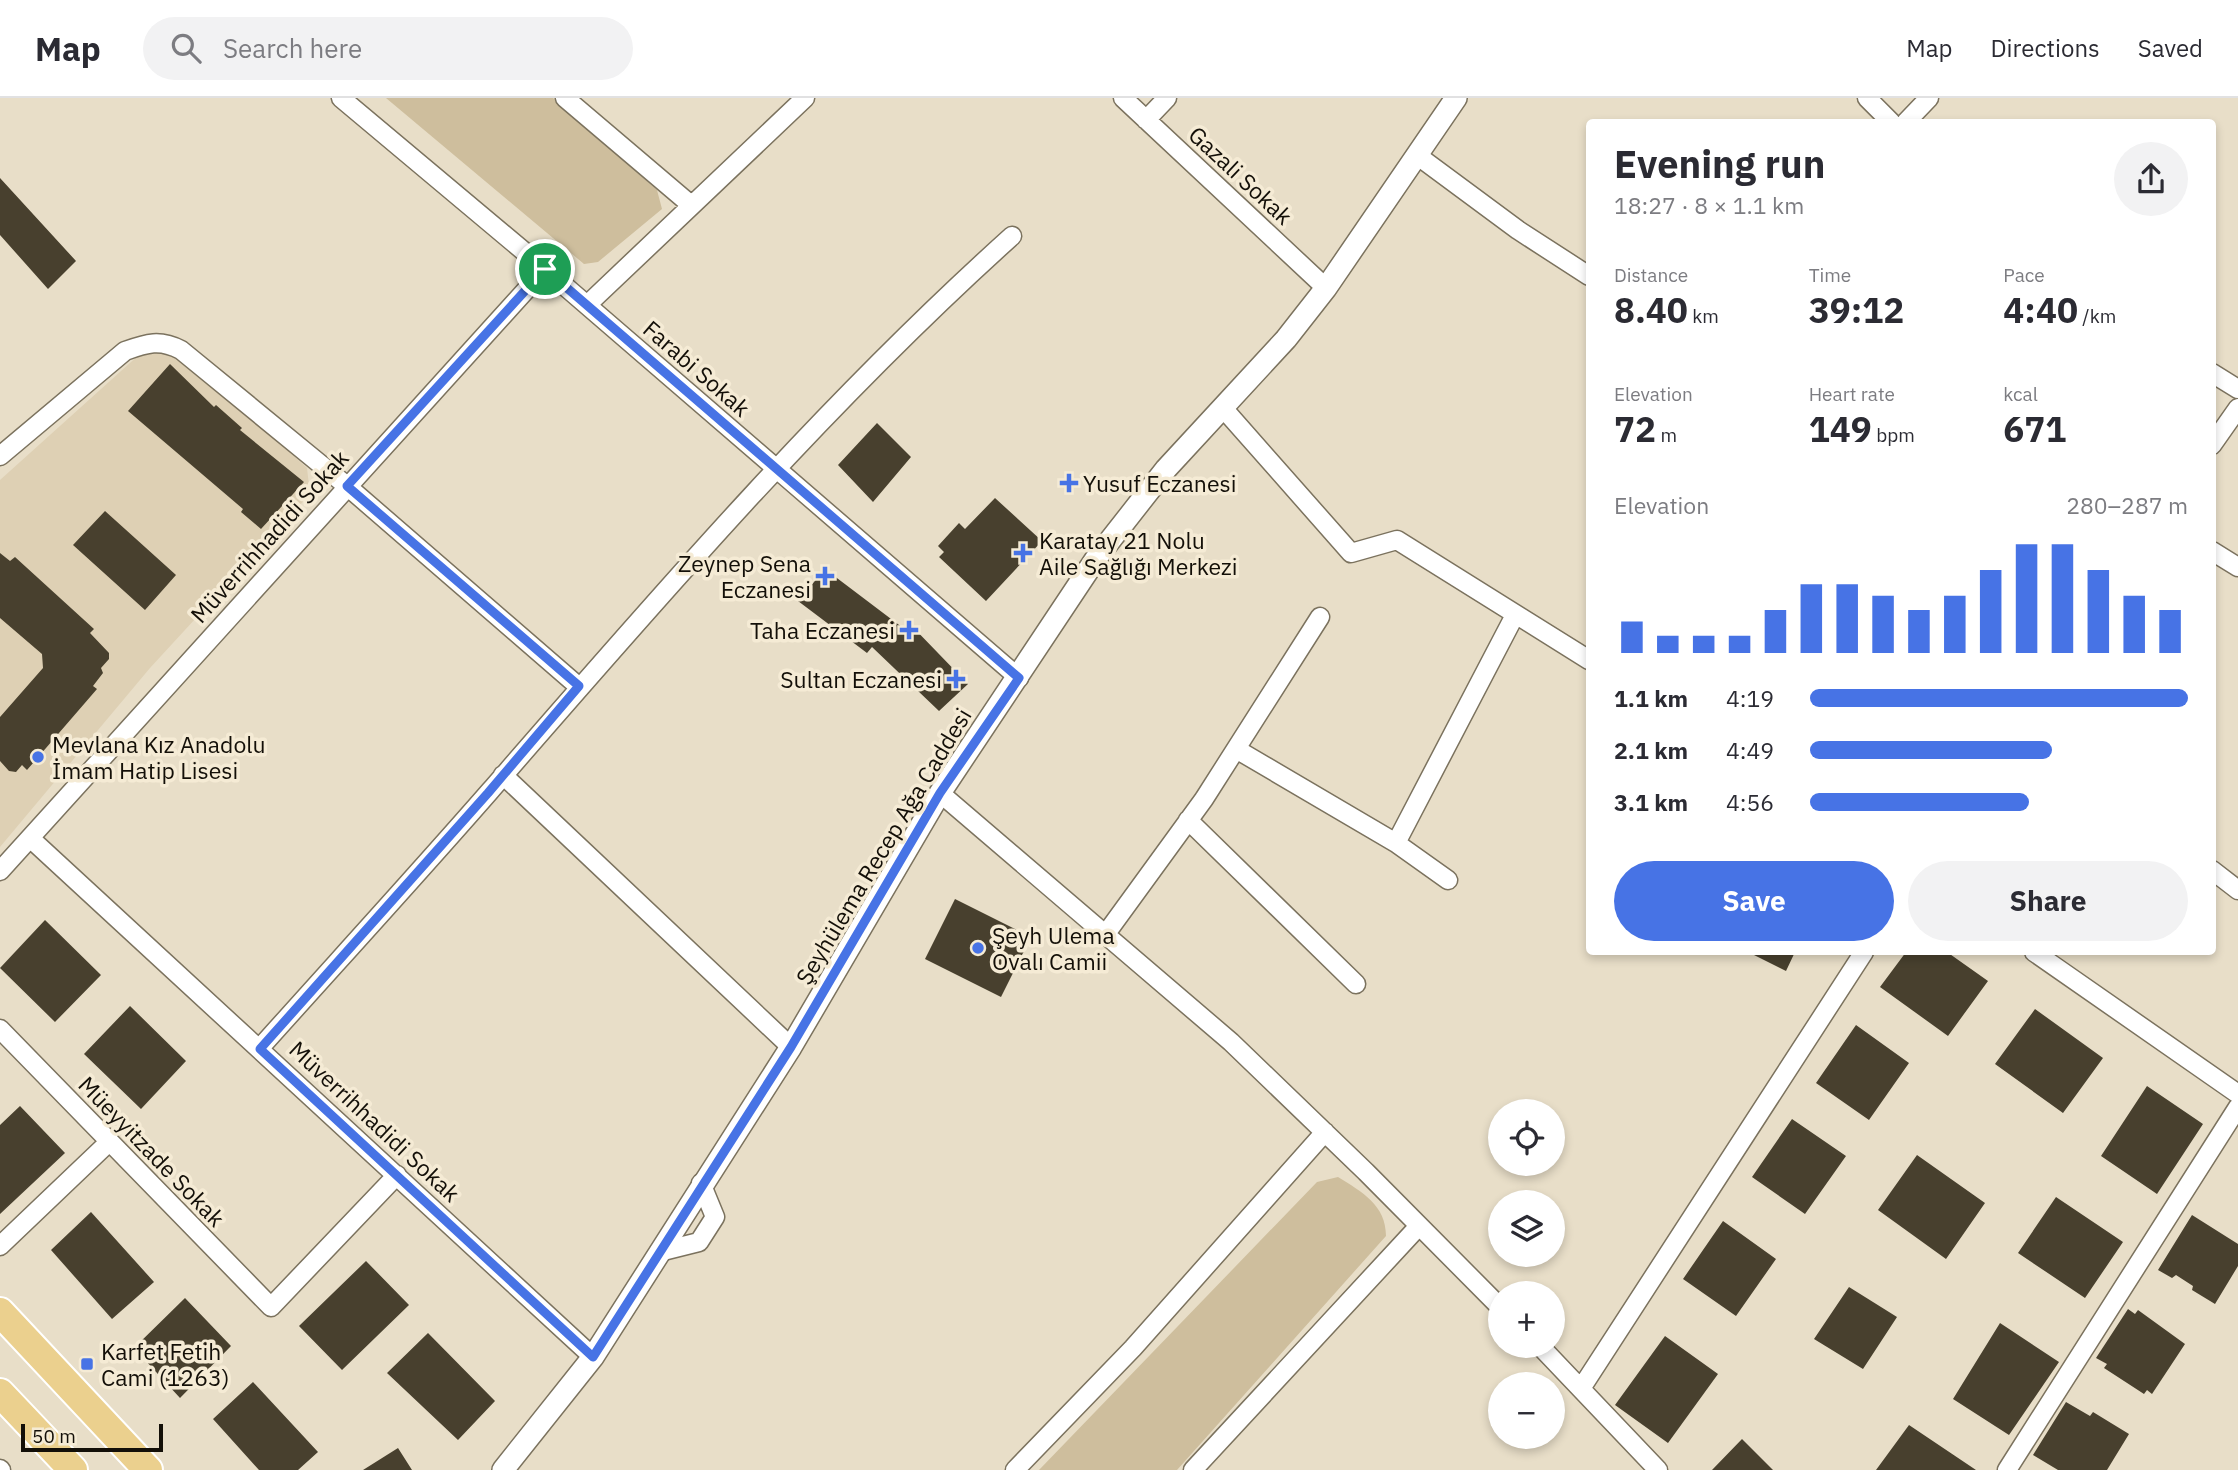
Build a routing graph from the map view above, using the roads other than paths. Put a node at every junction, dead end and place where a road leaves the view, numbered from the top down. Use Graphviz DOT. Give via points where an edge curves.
graph roads {
  1 [pos="341,98"];
  2 [pos="565,98"];
  3 [pos="806,98"];
  4 [pos="1123,98"];
  5 [pos="1167,98"];
  6 [pos="1456,98"];
  7 [pos="1867,98"];
  8 [pos="1930,98"];
  9 [pos="1888,119"];
  10 [pos="1909,119"];
  11 [pos="1146,120"];
  12 [pos="1418,156"];
  13 [pos="691,205"];
  14 [pos="1012,236"];
  15 [pos="545,269"];
  16 [pos="1586,274"];
  17 [pos="1326,288"];
  18 [pos="587,306"];
  19 [pos="2216,375"];
  20 [pos="2238,389"];
  21 [pos="1223,408"];
  22 [pos="2238,408"];
  23 [pos="2216,439"];
  24 [pos="0,456"];
  25 [pos="778,469"];
  26 [pos="347,486"];
  27 [pos="2216,553"];
  28 [pos="2238,567"];
  29 [pos="1514,615"];
  30 [pos="1320,617"];
  31 [pos="1586,658"];
  32 [pos="1019,678"];
  33 [pos="579,686"];
  34 [pos="1236,749"];
  35 [pos="503,775"];
  36 [pos="940,793"];
  37 [pos="1188,820"];
  38 [pos="30,838"];
  39 [pos="1396,842"];
  40 [pos="0,871"];
  41 [pos="2216,873"];
  42 [pos="1448,880"];
  43 [pos="2238,890"];
  44 [pos="1105,935"];
  45 [pos="1862,955"];
  46 [pos="2038,955"];
  47 [pos="1356,984"];
  48 [pos="0,1029"];
  49 [pos="791,1047"];
  50 [pos="260,1049"];
  51 [pos="2238,1094"];
  52 [pos="2238,1107"];
  53 [pos="1325,1132"];
  54 [pos="108,1143"];
  55 [pos="397,1175"];
  56 [pos="701,1183"];
  57 [pos="1418,1227"];
  58 [pos="0,1246"];
  59 [pos="659,1252"];
  60 [pos="1488,1295"];
  61 [pos="0,1312"];
  62 [pos="593,1357"];
  63 [pos="1552,1358"];
  64 [pos="1582,1387"];
  65 [pos="0,1393"];
  66 [pos="74,1470"];
  67 [pos="148,1470"];
  68 [pos="503,1470"];
  69 [pos="1015,1470"];
  70 [pos="1193,1470"];
  71 [pos="1658,1470"];
  72 [pos="2007,1470"];
  1 -- 15 [label="street, Farabi Sokak"];
  2 -- 13 [label="street"];
  3 -- 13 [label="street"];
  4 -- 11 [label="street, Gazali Sokak"];
  5 -- 11 [label="street"];
  6 -- 12 [label="street, Şeyhülema Recep Ağa Caddesi"];
  7 -- 9 [label="street"];
  8 -- 10 [label="street"];
  11 -- 17 [label="street, Gazali Sokak"];
  12 -- 16 [label="street"];
  12 -- 17 [label="street, Şeyhülema Recep Ağa Caddesi"];
  13 -- 18 [label="street"];
  14 -- 25 [label="street" via="945,296"];
  15 -- 18 [label="street, Farabi Sokak"];
  15 -- 26 [label="street, Müverrihhadidi Sokak"];
  17 -- 21 [label="street, Şeyhülema Recep Ağa Caddesi"];
  18 -- 25 [label="street, Farabi Sokak"];
  19 -- 20 [label="street"];
  21 -- 29 [label="street" via="1351,554 1397,540"];
  21 -- 32 [label="street, Şeyhülema Recep Ağa Caddesi" via="1130,513"];
  22 -- 23 [label="street"];
  24 -- 26 [label="street" via="125,351 166,342"];
  25 -- 32 [label="street, Farabi Sokak"];
  25 -- 33 [label="street"];
  26 -- 33 [label="street"];
  26 -- 38 [label="street, Müverrihhadidi Sokak"];
  27 -- 28 [label="street"];
  29 -- 31 [label="street"];
  29 -- 39 [label="street"];
  30 -- 34 [label="street"];
  32 -- 36 [label="street, Şeyhülema Recep Ağa Caddesi"];
  33 -- 35 [label="street"];
  34 -- 37 [label="street"];
  34 -- 39 [label="street"];
  35 -- 49 [label="street"];
  35 -- 50 [label="street"];
  36 -- 44 [label="street"];
  36 -- 49 [label="street, Şeyhülema Recep Ağa Caddesi"];
  37 -- 44 [label="street"];
  37 -- 47 [label="street"];
  38 -- 40 [label="street, Müverrihhadidi Sokak"];
  38 -- 50 [label="street, Müverrihhadidi Sokak"];
  39 -- 42 [label="street"];
  41 -- 43 [label="street"];
  44 -- 53 [label="street" via="1231,1042"];
  45 -- 64 [label="street"];
  46 -- 51 [label="street"];
  48 -- 54 [label="street, Müeyyitzade Sokak"];
  49 -- 56 [label="street, Şeyhülema Recep Ağa Caddesi"];
  50 -- 55 [label="street, Müverrihhadidi Sokak"];
  52 -- 72 [label="street"];
  53 -- 57 [label="street"];
  53 -- 69 [label="street" via="1133,1348"];
  54 -- 55 [label="street, Müeyyitzade Sokak" via="271,1307"];
  54 -- 58 [label="street"];
  55 -- 62 [label="street, Müverrihhadidi Sokak"];
  56 -- 59 [label="street, Şeyhülema Recep Ağa Caddesi"];
  56 -- 59 [label="street" via="715,1217 699,1242"];
  57 -- 60 [label="street"];
  57 -- 70 [label="street"];
  59 -- 62 [label="street, Şeyhülema Recep Ağa Caddesi"];
  61 -- 67 [label="main road"];
  62 -- 68 [label="street, Şeyhülema Recep Ağa Caddesi"];
  63 -- 64 [label="street"];
  64 -- 71 [label="street"];
  65 -- 66 [label="main road"];
}
